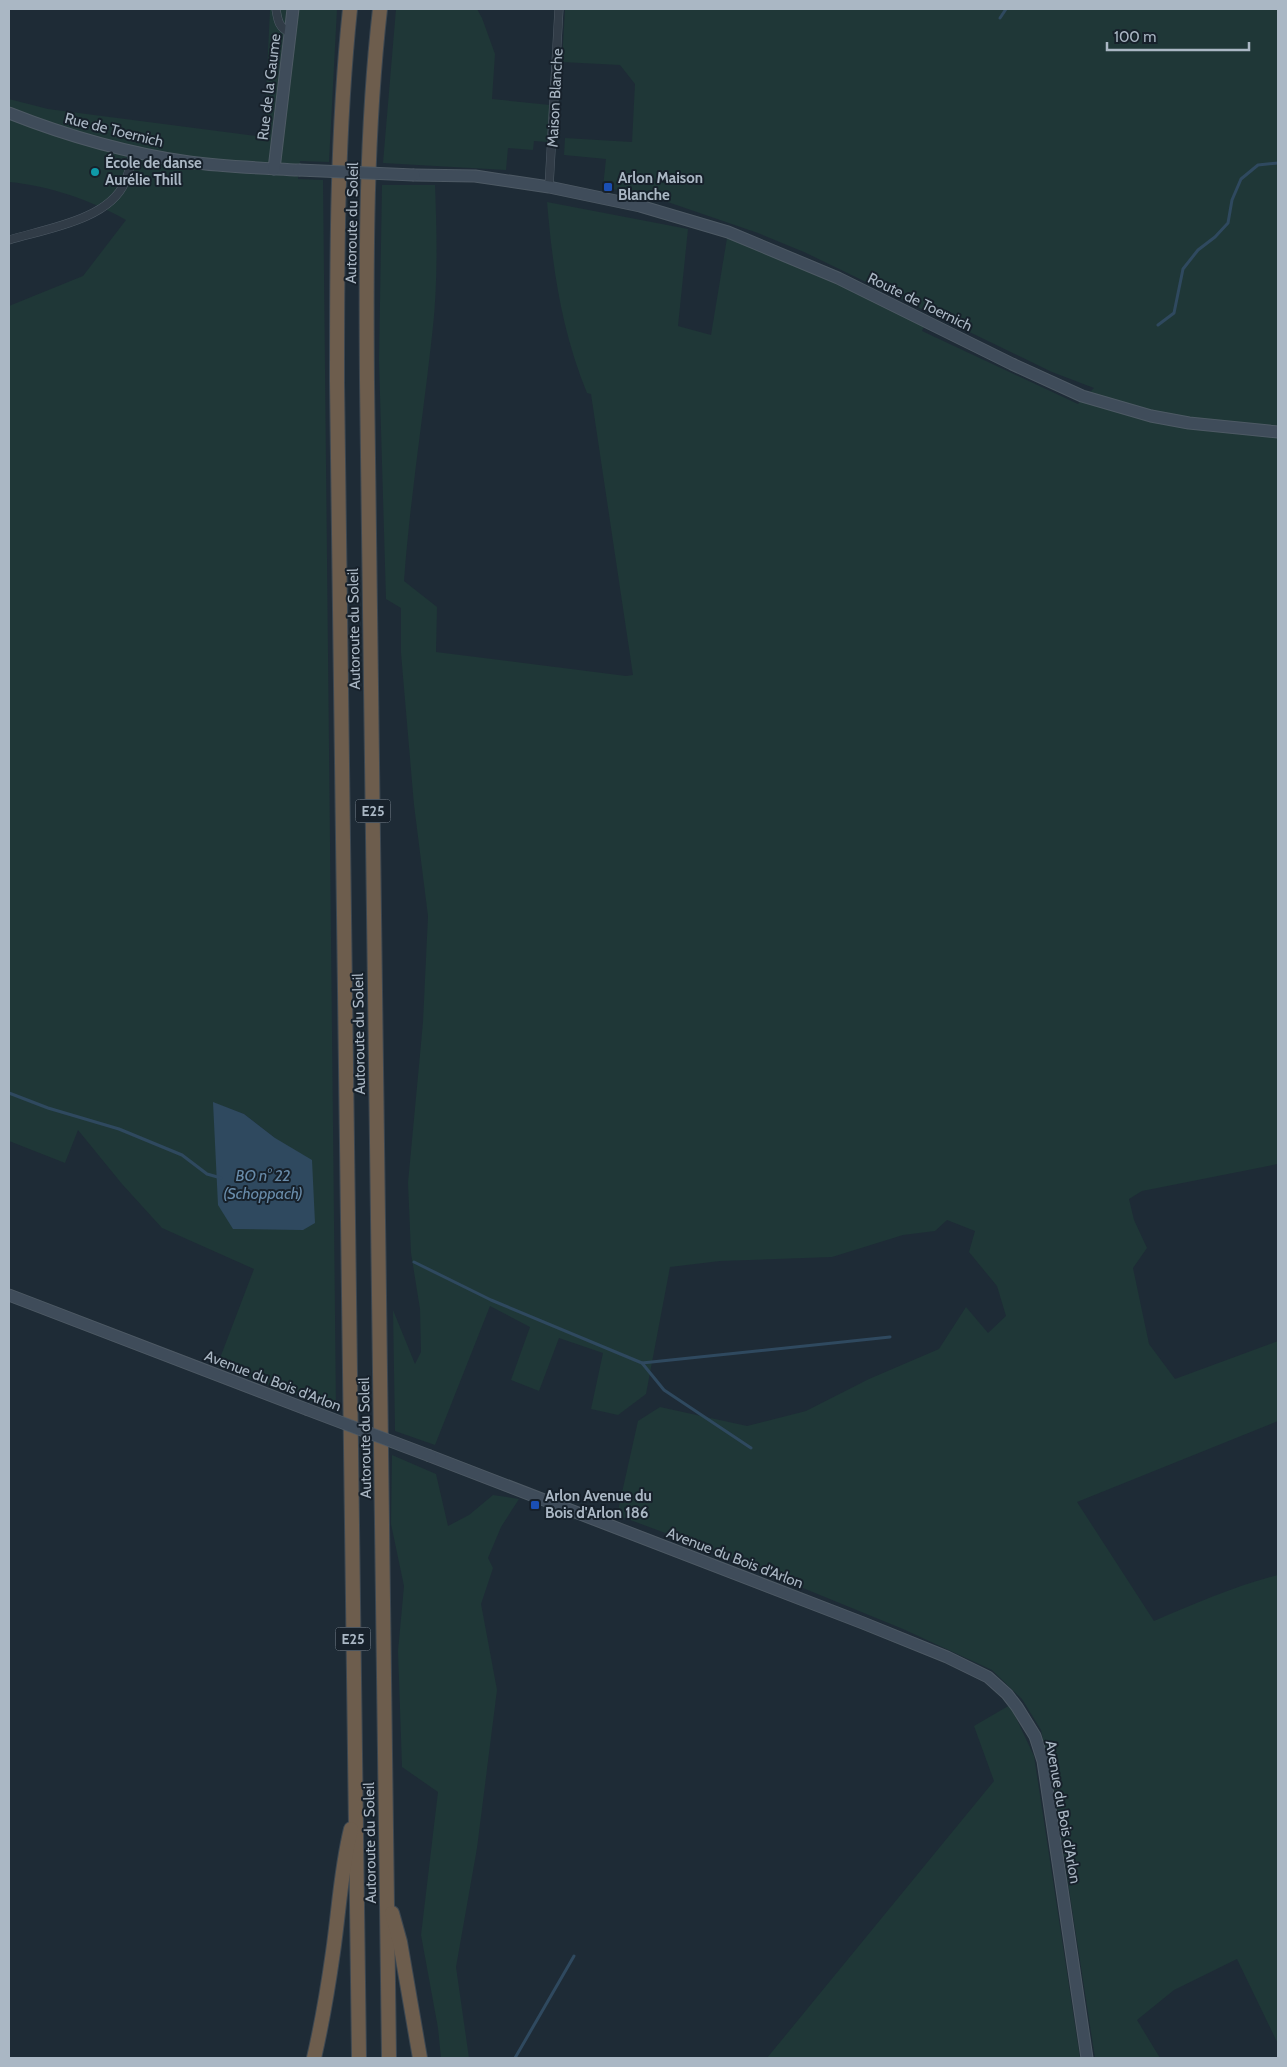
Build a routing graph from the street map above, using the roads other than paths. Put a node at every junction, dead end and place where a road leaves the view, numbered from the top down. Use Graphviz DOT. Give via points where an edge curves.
graph roads {
  1 [pos="276,9"];
  2 [pos="293,9"];
  3 [pos="350,9"];
  4 [pos="380,9"];
  5 [pos="559,9"];
  6 [pos="290,33"];
  7 [pos="9,114"];
  8 [pos="133,152"];
  9 [pos="274,169"];
  10 [pos="549,187"];
  11 [pos="9,240"];
  12 [pos="1278,432"];
  13 [pos="9,1295"];
  14 [pos="356,1809"];
  15 [pos="387,1893"];
  16 [pos="314,2058"];
  17 [pos="359,2058"];
  18 [pos="388,2058"];
  19 [pos="420,2058"];
  20 [pos="1087,2058"];
  1 -- 6 [label="street" via="281,28"];
  2 -- 6 [label="main road, Rue de la Gaume"];
  3 -- 14 [label="highway, Autoroute du Soleil / E25" via="341,123 337,315"];
  4 -- 15 [label="highway, Autoroute du Soleil / E25" via="367,213 367,353"];
  5 -- 10 [label="street, Maison Blanche"];
  6 -- 9 [label="main road, Rue de la Gaume"];
  7 -- 8 [label="main road, Rue de Toernich"];
  8 -- 9 [label="main road, Rue de Toernich" via="189,162"];
  8 -- 11 [label="street" via="125,183 111,202 99,211"];
  9 -- 10 [label="main road, bridge" via="475,176"];
  10 -- 12 [label="main road, Route de Toernich" via="640,206 728,232 838,278 1082,396 1151,416 1189,423"];
  13 -- 20 [label="main road, Avenue du Bois d'Arlon, bridge" via="845,1616 988,1677 1007,1694 1035,1736 1043,1762"];
  14 -- 16 [label="highway" via="345,1854 334,1951"];
  14 -- 17 [label="highway, Autoroute du Soleil / E25"];
  15 -- 18 [label="highway, Autoroute du Soleil / E25"];
  15 -- 19 [label="highway" via="400,1942"];
}
